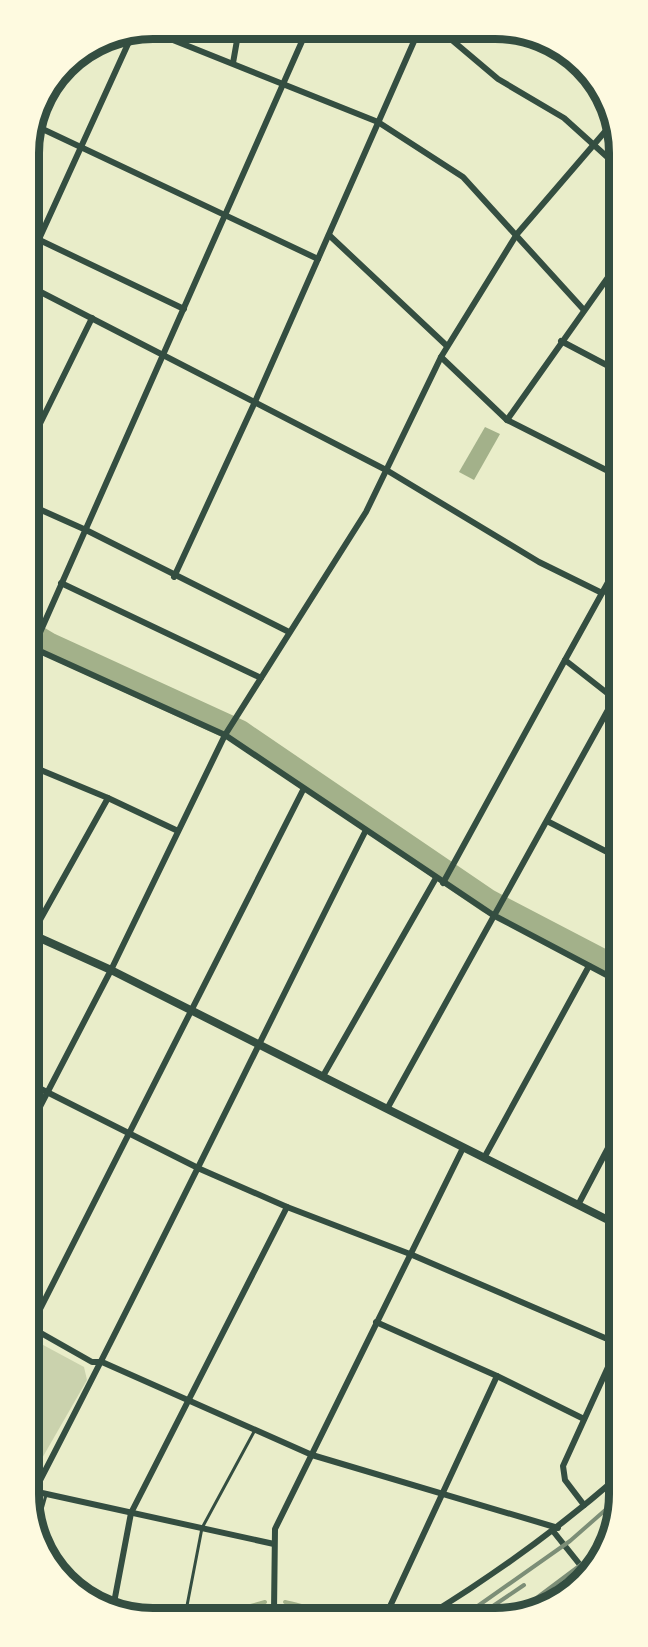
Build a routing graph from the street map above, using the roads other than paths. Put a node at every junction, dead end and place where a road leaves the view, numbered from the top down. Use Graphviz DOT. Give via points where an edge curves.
graph roads {
  1 [pos="171,39"];
  2 [pos="237,39"];
  3 [pos="303,39"];
  4 [pos="415,39"];
  5 [pos="451,39"];
  6 [pos="129,42"];
  7 [pos="233,63"];
  8 [pos="284,84"];
  9 [pos="378,122"];
  10 [pos="42,129"];
  11 [pos="606,130"];
  12 [pos="595,144"];
  13 [pos="80,147"];
  14 [pos="609,158"];
  15 [pos="226,215"];
  16 [pos="517,234"];
  17 [pos="329,235"];
  18 [pos="39,238"];
  19 [pos="39,240"];
  20 [pos="318,259"];
  21 [pos="609,275"];
  22 [pos="39,291"];
  23 [pos="184,309"];
  24 [pos="584,309"];
  25 [pos="92,318"];
  26 [pos="561,341"];
  27 [pos="447,346"];
  28 [pos="164,354"];
  29 [pos="441,357"];
  30 [pos="609,366"];
  31 [pos="254,404"];
  32 [pos="507,420"];
  33 [pos="39,426"];
  34 [pos="388,471"];
  35 [pos="609,472"];
  36 [pos="39,509"];
  37 [pos="86,530"];
  38 [pos="174,577"];
  39 [pos="609,581"];
  40 [pos="61,583"];
  41 [pos="602,593"];
  42 [pos="39,632"];
  43 [pos="289,632"];
  44 [pos="39,650"];
  45 [pos="565,660"];
  46 [pos="261,678"];
  47 [pos="609,694"];
  48 [pos="609,711"];
  49 [pos="225,735"];
  50 [pos="39,769"];
  51 [pos="303,790"];
  52 [pos="108,798"];
  53 [pos="547,821"];
  54 [pos="178,831"];
  55 [pos="365,832"];
  56 [pos="609,853"];
  57 [pos="436,878"];
  58 [pos="443,883"];
  59 [pos="493,915"];
  60 [pos="39,921"];
  61 [pos="39,938"];
  62 [pos="589,966"];
  63 [pos="111,970"];
  64 [pos="609,976"];
  65 [pos="191,1011"];
  66 [pos="258,1044"];
  67 [pos="323,1076"];
  68 [pos="39,1088"];
  69 [pos="47,1092"];
  70 [pos="39,1108"];
  71 [pos="387,1109"];
  72 [pos="129,1133"];
  73 [pos="609,1146"];
  74 [pos="463,1148"];
  75 [pos="484,1158"];
  76 [pos="200,1169"];
  77 [pos="578,1205"];
  78 [pos="287,1207"];
  79 [pos="609,1220"];
  80 [pos="410,1254"];
  81 [pos="39,1313"];
  82 [pos="376,1322"];
  83 [pos="39,1331"];
  84 [pos="609,1340"];
  85 [pos="102,1362"];
  86 [pos="609,1365"];
  87 [pos="497,1376"];
  88 [pos="189,1400"];
  89 [pos="584,1419"];
  90 [pos="255,1430"];
  91 [pos="312,1455"];
  92 [pos="39,1482"];
  93 [pos="609,1484"];
  94 [pos="39,1493"];
  95 [pos="443,1493"];
  96 [pos="46,1494"];
  97 [pos="584,1505"];
  98 [pos="41,1513"];
  99 [pos="131,1513"];
  100 [pos="202,1528"];
  101 [pos="555,1530"];
  102 [pos="274,1544"];
  103 [pos="582,1567"];
  104 [pos="114,1601"];
  105 [pos="187,1608"];
  106 [pos="274,1608"];
  107 [pos="389,1608"];
  108 [pos="440,1608"];
  1 -- 7 [label="street"];
  2 -- 7 [label="street"];
  3 -- 8 [label="street"];
  4 -- 9 [label="street"];
  5 -- 12 [label="street" via="498,79 564,118"];
  6 -- 13 [label="street"];
  7 -- 8 [label="street"];
  8 -- 9 [label="street"];
  8 -- 15 [label="street"];
  9 -- 16 [label="street" via="463,177"];
  9 -- 17 [label="street"];
  10 -- 13 [label="street"];
  11 -- 12 [label="street"];
  12 -- 14 [label="street"];
  12 -- 16 [label="street"];
  13 -- 15 [label="street"];
  13 -- 18 [label="street"];
  15 -- 20 [label="street"];
  15 -- 23 [label="street"];
  16 -- 24 [label="street"];
  16 -- 27 [label="street"];
  17 -- 20 [label="street"];
  17 -- 27 [label="street"];
  19 -- 23 [label="street"];
  20 -- 31 [label="street"];
  21 -- 24 [label="street"];
  22 -- 25 [label="street"];
  23 -- 28 [label="street"];
  24 -- 26 [label="street"];
  25 -- 28 [label="street"];
  25 -- 33 [label="street"];
  26 -- 30 [label="street"];
  26 -- 32 [label="street"];
  27 -- 29 [label="street"];
  28 -- 31 [label="street"];
  28 -- 37 [label="street"];
  29 -- 32 [label="street"];
  29 -- 34 [label="street"];
  31 -- 34 [label="street"];
  31 -- 38 [label="street"];
  32 -- 35 [label="street"];
  34 -- 41 [label="street" via="539,562"];
  34 -- 43 [label="street"];
  36 -- 37 [label="street"];
  37 -- 38 [label="street"];
  37 -- 40 [label="street"];
  38 -- 43 [label="street"];
  39 -- 41 [label="street"];
  40 -- 42 [label="street"];
  40 -- 46 [label="street"];
  41 -- 45 [label="street"];
  43 -- 46 [label="street"];
  44 -- 49 [label="street"];
  45 -- 47 [label="street"];
  45 -- 58 [label="street"];
  46 -- 49 [label="street"];
  48 -- 53 [label="street"];
  49 -- 51 [label="street"];
  49 -- 54 [label="street"];
  50 -- 52 [label="street"];
  51 -- 55 [label="street"];
  51 -- 65 [label="street"];
  52 -- 54 [label="street"];
  52 -- 60 [label="street"];
  53 -- 56 [label="street"];
  53 -- 59 [label="street"];
  54 -- 63 [label="street"];
  55 -- 57 [label="street"];
  55 -- 66 [label="street"];
  57 -- 58 [label="street"];
  57 -- 67 [label="street"];
  58 -- 59 [label="street"];
  59 -- 62 [label="street"];
  59 -- 71 [label="street"];
  61 -- 63 [label="main road"];
  62 -- 64 [label="street"];
  62 -- 75 [label="street"];
  63 -- 65 [label="main road"];
  63 -- 69 [label="street"];
  65 -- 66 [label="main road"];
  65 -- 72 [label="street"];
  66 -- 67 [label="main road"];
  66 -- 76 [label="street"];
  67 -- 71 [label="main road"];
  68 -- 69 [label="street"];
  69 -- 70 [label="street"];
  69 -- 72 [label="street"];
  71 -- 74 [label="main road"];
  72 -- 76 [label="street"];
  72 -- 81 [label="street"];
  73 -- 77 [label="street"];
  74 -- 75 [label="main road"];
  74 -- 80 [label="street"];
  75 -- 77 [label="main road"];
  76 -- 78 [label="street"];
  76 -- 85 [label="street"];
  77 -- 79 [label="main road"];
  78 -- 80 [label="street"];
  78 -- 88 [label="street"];
  80 -- 82 [label="street"];
  80 -- 84 [label="street"];
  82 -- 87 [label="street"];
  82 -- 91 [label="street"];
  83 -- 85 [label="street" via="92,1362"];
  85 -- 88 [label="street"];
  85 -- 92 [label="street"];
  86 -- 89 [label="street"];
  87 -- 89 [label="street"];
  87 -- 95 [label="street"];
  88 -- 90 [label="street"];
  88 -- 99 [label="street"];
  89 -- 97 [label="street" via="562,1466 565,1480"];
  90 -- 91 [label="street"];
  90 -- 100 [label="lane"];
  91 -- 95 [label="street"];
  91 -- 102 [label="street" via="275,1529"];
  93 -- 97 [label="street"];
  94 -- 96 [label="street"];
  95 -- 101 [label="street"];
  95 -- 107 [label="street"];
  96 -- 98 [label="lane"];
  96 -- 99 [label="street"];
  97 -- 101 [label="street"];
  99 -- 100 [label="street"];
  99 -- 104 [label="street"];
  100 -- 102 [label="street"];
  100 -- 105 [label="lane"];
  101 -- 103 [label="street"];
  101 -- 108 [label="street"];
  102 -- 106 [label="street"];
}
